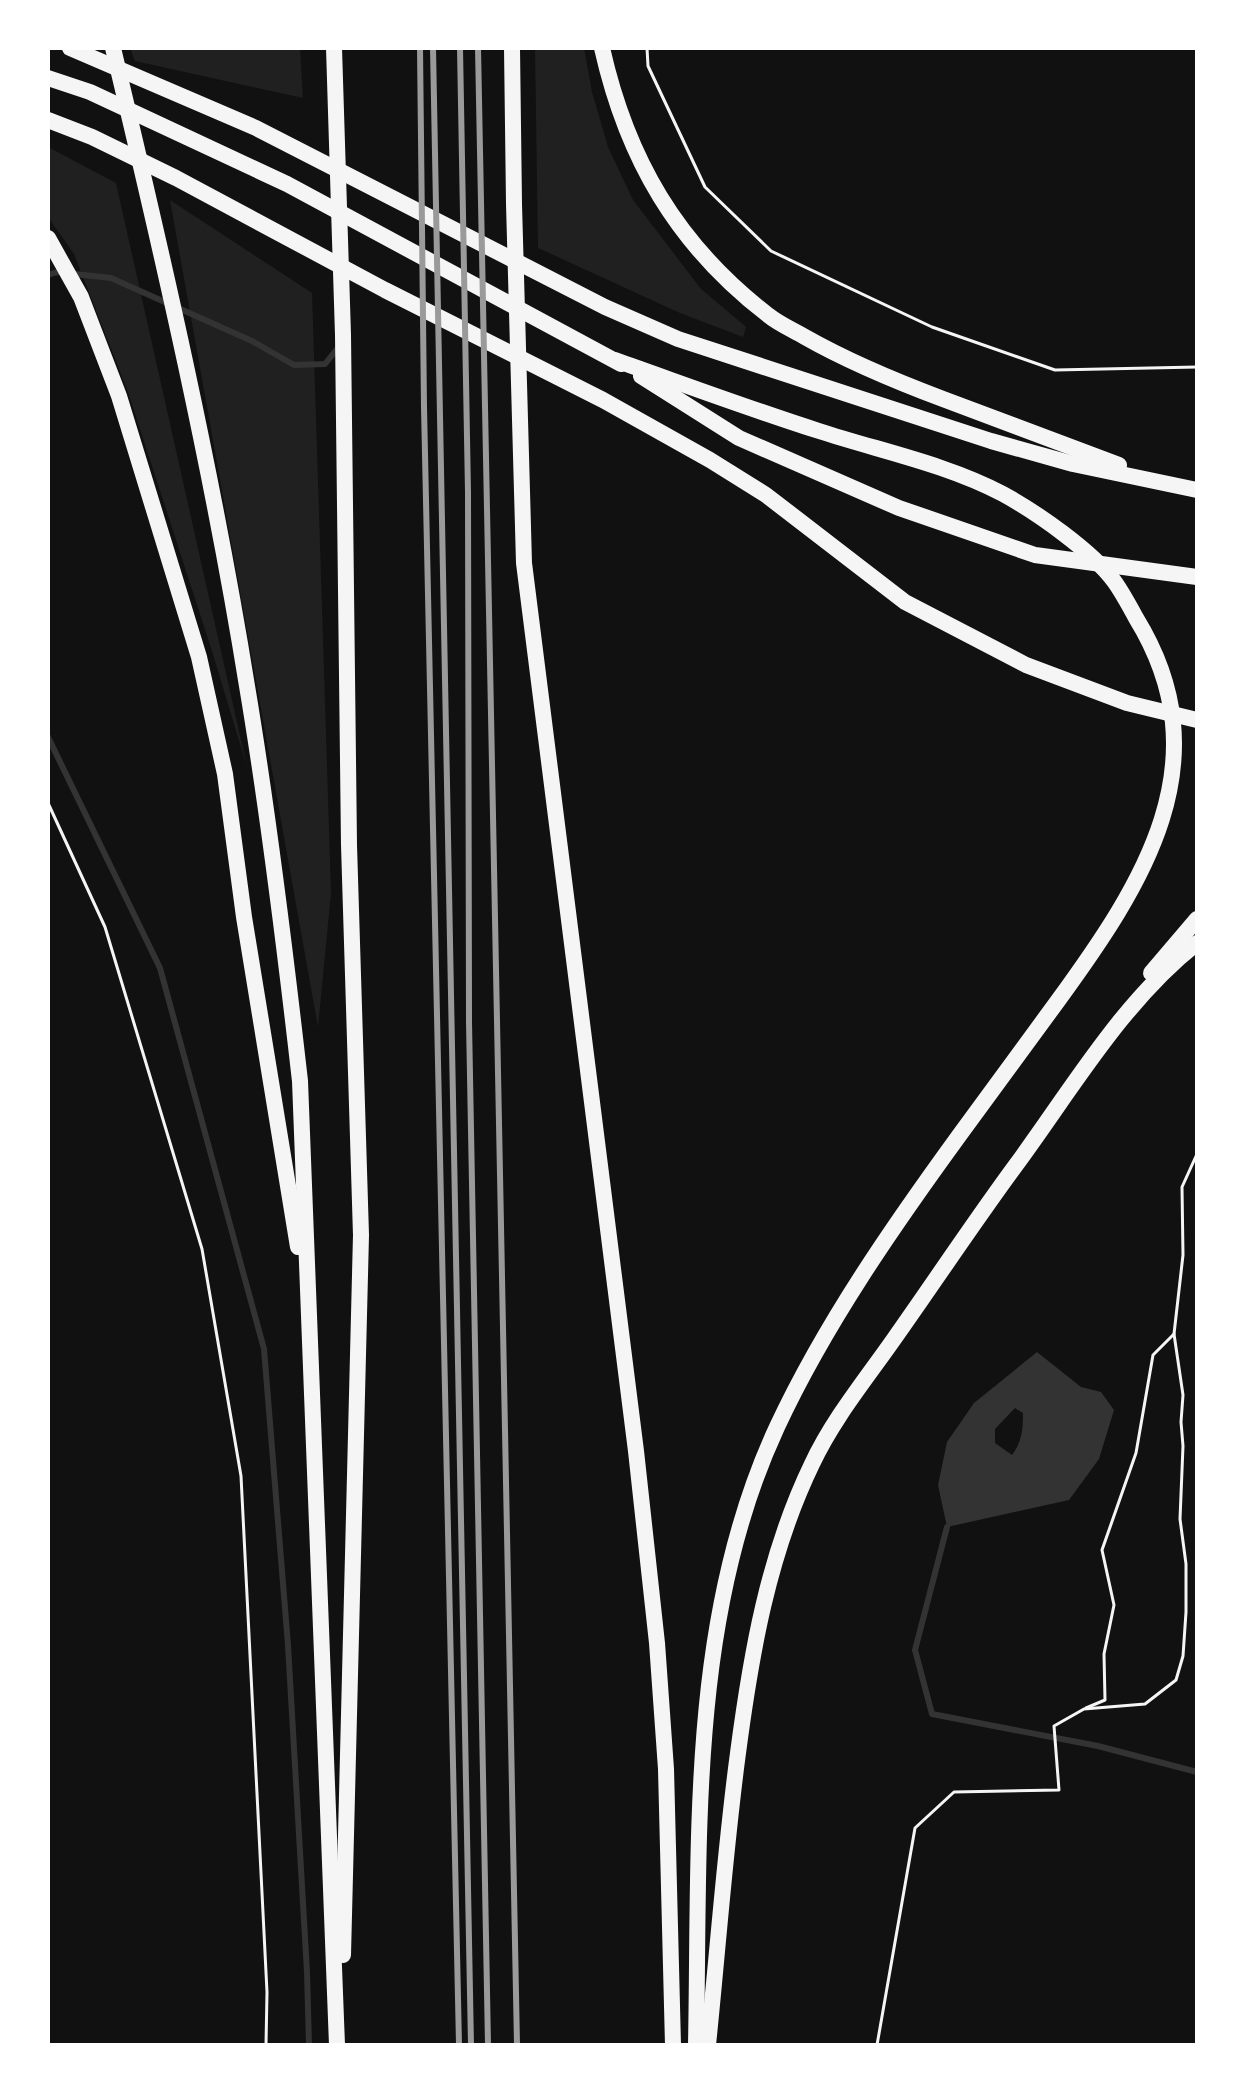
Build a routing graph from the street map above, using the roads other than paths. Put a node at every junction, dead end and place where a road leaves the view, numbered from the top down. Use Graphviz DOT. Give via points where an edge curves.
graph roads {
  1 [pos="70,48"];
  2 [pos="113,48"];
  3 [pos="334,48"];
  4 [pos="512,48"];
  5 [pos="602,48"];
  6 [pos="48,78"];
  7 [pos="48,120"];
  8 [pos="50,241"];
  9 [pos="609,357"];
  10 [pos="1166,483"];
  11 [pos="1197,490"];
  12 [pos="1197,577"];
  13 [pos="1197,720"];
  14 [pos="1197,919"];
  15 [pos="1197,943"];
  16 [pos="1073,1086"];
  17 [pos="310,1320"];
  18 [pos="339,2045"];
  19 [pos="673,2045"];
  20 [pos="696,2045"];
  21 [pos="708,2045"];
  1 -- 10 [label="highway" via="214,108 605,307 691,343 991,441"];
  2 -- 17 [label="highway" via="183,357 248,687 300,1081"];
  3 -- 18 [label="highway" via="361,1235"];
  4 -- 19 [label="highway" via="524,563 657,1643"];
  5 -- 10 [label="highway" via="620,113 660,200 683,233 769,317 901,383"];
  6 -- 9 [label="highway" via="154,120 287,184"];
  7 -- 13 [label="highway" via="278,231 710,460 766,495 905,602 1026,665 1127,703"];
  8 -- 17 [label="highway" via="81,297 119,396 199,657 225,774"];
  9 -- 12 [label="highway" via="739,438 899,508 1035,555"];
  9 -- 20 [label="highway" via="938,467 1002,493 1057,528 1112,578 1146,633 1169,696 1175,754 1154,845 1128,899 894,1226 810,1364 750,1494 716,1636 702,1777"];
  10 -- 11 [label="highway"];
  14 -- 16 [label="highway" via="1140,985"];
  15 -- 16 [label="highway" via="1152,984"];
  16 -- 21 [label="highway" via="845,1409 812,1462 789,1517 747,1687"];
  17 -- 18 [label="highway"];
}
